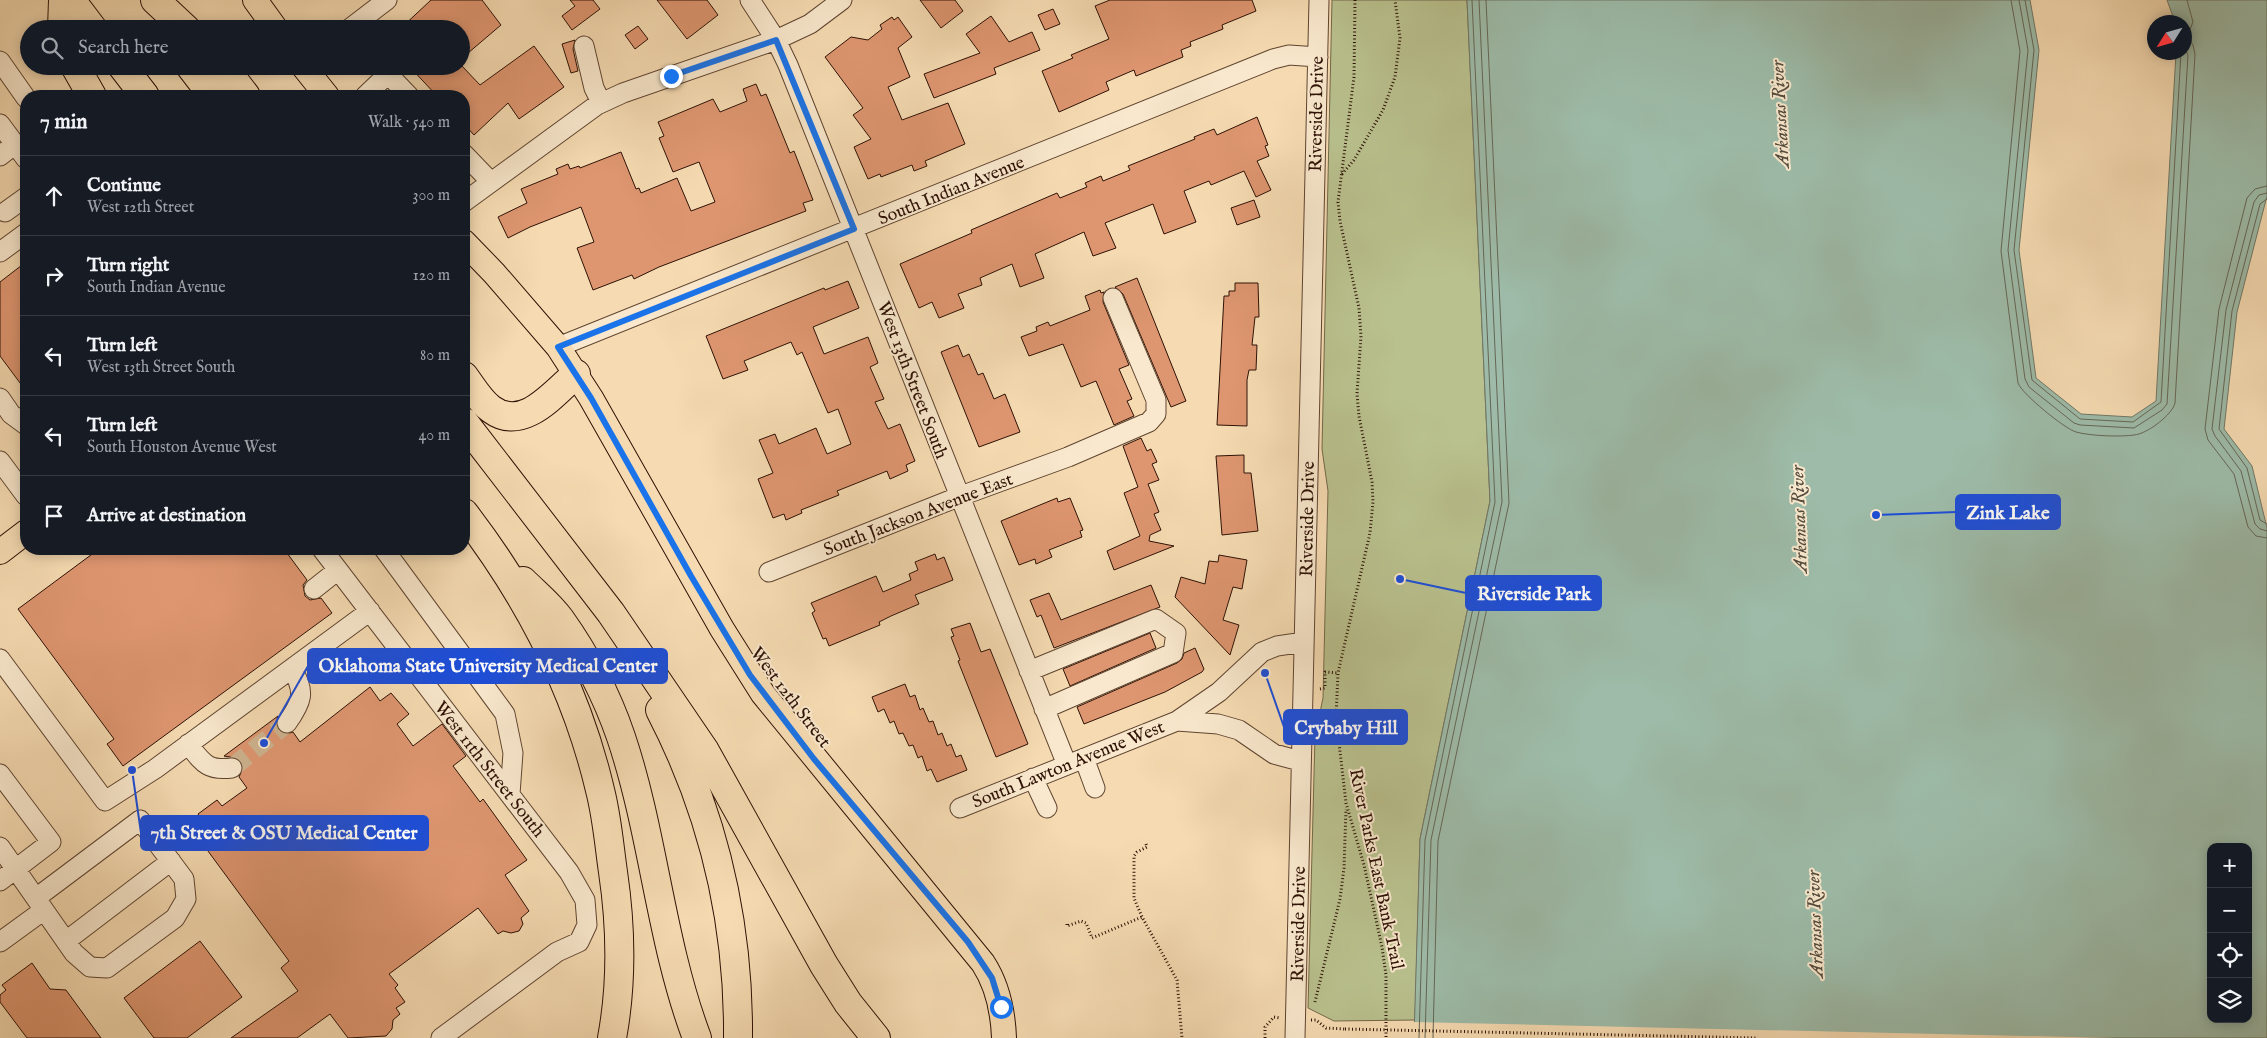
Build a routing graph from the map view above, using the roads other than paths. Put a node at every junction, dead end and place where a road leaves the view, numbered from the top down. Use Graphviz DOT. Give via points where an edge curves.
graph roads {
  1 [pos="63,0"];
  2 [pos="71,0"];
  3 [pos="139,0"];
  4 [pos="155,0"];
  5 [pos="255,0"];
  6 [pos="387,0"];
  7 [pos="750,0"];
  8 [pos="842,0"];
  9 [pos="1319,0"];
  10 [pos="62,20"];
  11 [pos="86,20"];
  12 [pos="154,20"];
  13 [pos="176,20"];
  14 [pos="269,20"];
  15 [pos="361,20"];
  16 [pos="776,40"];
  17 [pos="584,46"];
  18 [pos="1318,57"];
  19 [pos="0,61"];
  20 [pos="80,75"];
  21 [pos="129,75"];
  22 [pos="197,75"];
  23 [pos="229,75"];
  24 [pos="310,75"];
  25 [pos="387,75"];
  26 [pos="389,75"];
  27 [pos="20,90"];
  28 [pos="89,90"];
  29 [pos="140,90"];
  30 [pos="208,90"];
  31 [pos="241,90"];
  32 [pos="322,90"];
  33 [pos="371,90"];
  34 [pos="404,90"];
  35 [pos="601,102"];
  36 [pos="0,124"];
  37 [pos="20,150"];
  38 [pos="20,151"];
  39 [pos="0,156"];
  40 [pos="470,160"];
  41 [pos="491,182"];
  42 [pos="470,198"];
  43 [pos="20,201"];
  44 [pos="5,212"];
  45 [pos="854,229"];
  46 [pos="20,237"];
  47 [pos="470,248"];
  48 [pos="0,252"];
  49 [pos="1113,298"];
  50 [pos="558,347"];
  51 [pos="576,374"];
  52 [pos="470,383"];
  53 [pos="0,398"];
  54 [pos="20,420"];
  55 [pos="470,430"];
  56 [pos="3,470"];
  57 [pos="20,489"];
  58 [pos="958,497"];
  59 [pos="470,521"];
  60 [pos="20,537"];
  61 [pos="489,546"];
  62 [pos="0,552"];
  63 [pos="327,555"];
  64 [pos="388,555"];
  65 [pos="338,570"];
  66 [pos="768,572"];
  67 [pos="314,589"];
  68 [pos="370,611"];
  69 [pos="610,613"];
  70 [pos="1304,642"];
  71 [pos="0,659"];
  72 [pos="292,669"];
  73 [pos="1029,672"];
  74 [pos="1044,709"];
  75 [pos="1177,721"];
  76 [pos="287,723"];
  77 [pos="188,744"];
  78 [pos="1300,761"];
  79 [pos="1075,762"];
  80 [pos="232,768"];
  81 [pos="0,774"];
  82 [pos="1033,778"];
  83 [pos="1095,788"];
  84 [pos="510,794"];
  85 [pos="960,808"];
  86 [pos="1047,808"];
  87 [pos="0,847"];
  88 [pos="171,861"];
  89 [pos="16,869"];
  90 [pos="0,881"];
  91 [pos="40,904"];
  92 [pos="66,941"];
  93 [pos="0,942"];
  94 [pos="738,1031"];
  95 [pos="441,1038"];
  96 [pos="612,1038"];
  97 [pos="697,1038"];
  98 [pos="876,1038"];
  99 [pos="1004,1038"];
  100 [pos="1295,1038"];
  1 -- 10 [label="highway"];
  2 -- 11 [label="highway"];
  3 -- 12 [label="highway"];
  4 -- 13 [label="highway"];
  5 -- 14 [label="main road"];
  6 -- 15 [label="street"];
  7 -- 16 [label="street, West 13th Street South"];
  8 -- 16 [label="street" via="810,24"];
  9 -- 18 [label="street, Riverside Drive"];
  16 -- 35 [label="street"];
  16 -- 45 [label="street, West 13th Street South"];
  17 -- 35 [label="street" via="594,88"];
  18 -- 45 [label="street, South Indian Avenue" via="1289,55 1273,59"];
  18 -- 70 [label="street, Riverside Drive"];
  19 -- 27 [label="street"];
  20 -- 28 [label="highway"];
  21 -- 29 [label="highway"];
  22 -- 30 [label="highway"];
  23 -- 31 [label="highway"];
  24 -- 32 [label="main road"];
  25 -- 33 [label="street"];
  26 -- 34 [label="street"];
  35 -- 41 [label="street"];
  36 -- 37 [label="street"];
  38 -- 39 [label="street"];
  40 -- 41 [label="street"];
  41 -- 42 [label="street"];
  43 -- 44 [label="street"];
  45 -- 50 [label="street, South Indian Avenue"];
  45 -- 58 [label="street, West 13th Street South"];
  46 -- 48 [label="street"];
  47 -- 50 [label="main road, West 12th Street"];
  49 -- 58 [label="street, South Jackson Avenue East" via="1156,400 1156,414 1149,422 1068,457"];
  50 -- 51 [label="main road, West 12th Street"];
  51 -- 52 [label="highway" via="533,412 521,416 491,409"];
  51 -- 99 [label="main road, West 12th Street" via="750,675 983,963 999,1000"];
  53 -- 54 [label="street"];
  55 -- 69 [label="highway"];
  56 -- 57 [label="street"];
  58 -- 66 [label="street, South Jackson Avenue East"];
  58 -- 73 [label="street, West 13th Street South"];
  59 -- 61 [label="highway"];
  60 -- 62 [label="main road"];
  61 -- 96 [label="highway" via="542,633 586,737 601,790 617,891 618,984"];
  61 -- 97 [label="highway" via="559,618 587,662 605,700 634,783 659,903 685,1007"];
  63 -- 65 [label="street, West 11th Street South"];
  64 -- 84 [label="street" via="505,714 514,753"];
  65 -- 67 [label="street"];
  65 -- 68 [label="street, West 11th Street South"];
  68 -- 72 [label="street"];
  68 -- 84 [label="street, West 11th Street South"];
  69 -- 94 [label="highway" via="674,738 707,824 726,895 736,965"];
  69 -- 98 [label="highway" via="705,751 848,1003"];
  70 -- 75 [label="street, South Lawton Avenue West" via="1262,652 1218,692"];
  70 -- 78 [label="street, Riverside Drive"];
  71 -- 77 [label="street" via="105,801"];
  72 -- 76 [label="street" via="301,683 301,695 298,707"];
  72 -- 77 [label="street"];
  73 -- 74 [label="street, West 13th Street South"];
  73 -- 74 [label="street" via="1156,619 1176,633 1173,653"];
  74 -- 79 [label="street, West 13th Street South"];
  75 -- 78 [label="street, South Lawton Avenue West" via="1218,724 1239,730 1274,754"];
  75 -- 79 [label="street, South Lawton Avenue West"];
  77 -- 80 [label="street" via="203,763 217,770"];
  78 -- 100 [label="street, Riverside Drive"];
  79 -- 82 [label="street, South Lawton Avenue West"];
  79 -- 83 [label="street, West 13th Street South"];
  81 -- 89 [label="street" via="51,842"];
  82 -- 85 [label="street, South Lawton Avenue West"];
  82 -- 86 [label="street"];
  84 -- 95 [label="street, West 11th Street South" via="579,888 585,900 587,925 579,942 557,952"];
  87 -- 89 [label="street"];
  88 -- 91 [label="street" via="140,820"];
  88 -- 92 [label="street"];
  88 -- 92 [label="street" via="184,879 186,899 175,918 107,968 90,967"];
  89 -- 90 [label="street"];
  89 -- 91 [label="street"];
  91 -- 92 [label="street"];
  91 -- 93 [label="street"];
}
